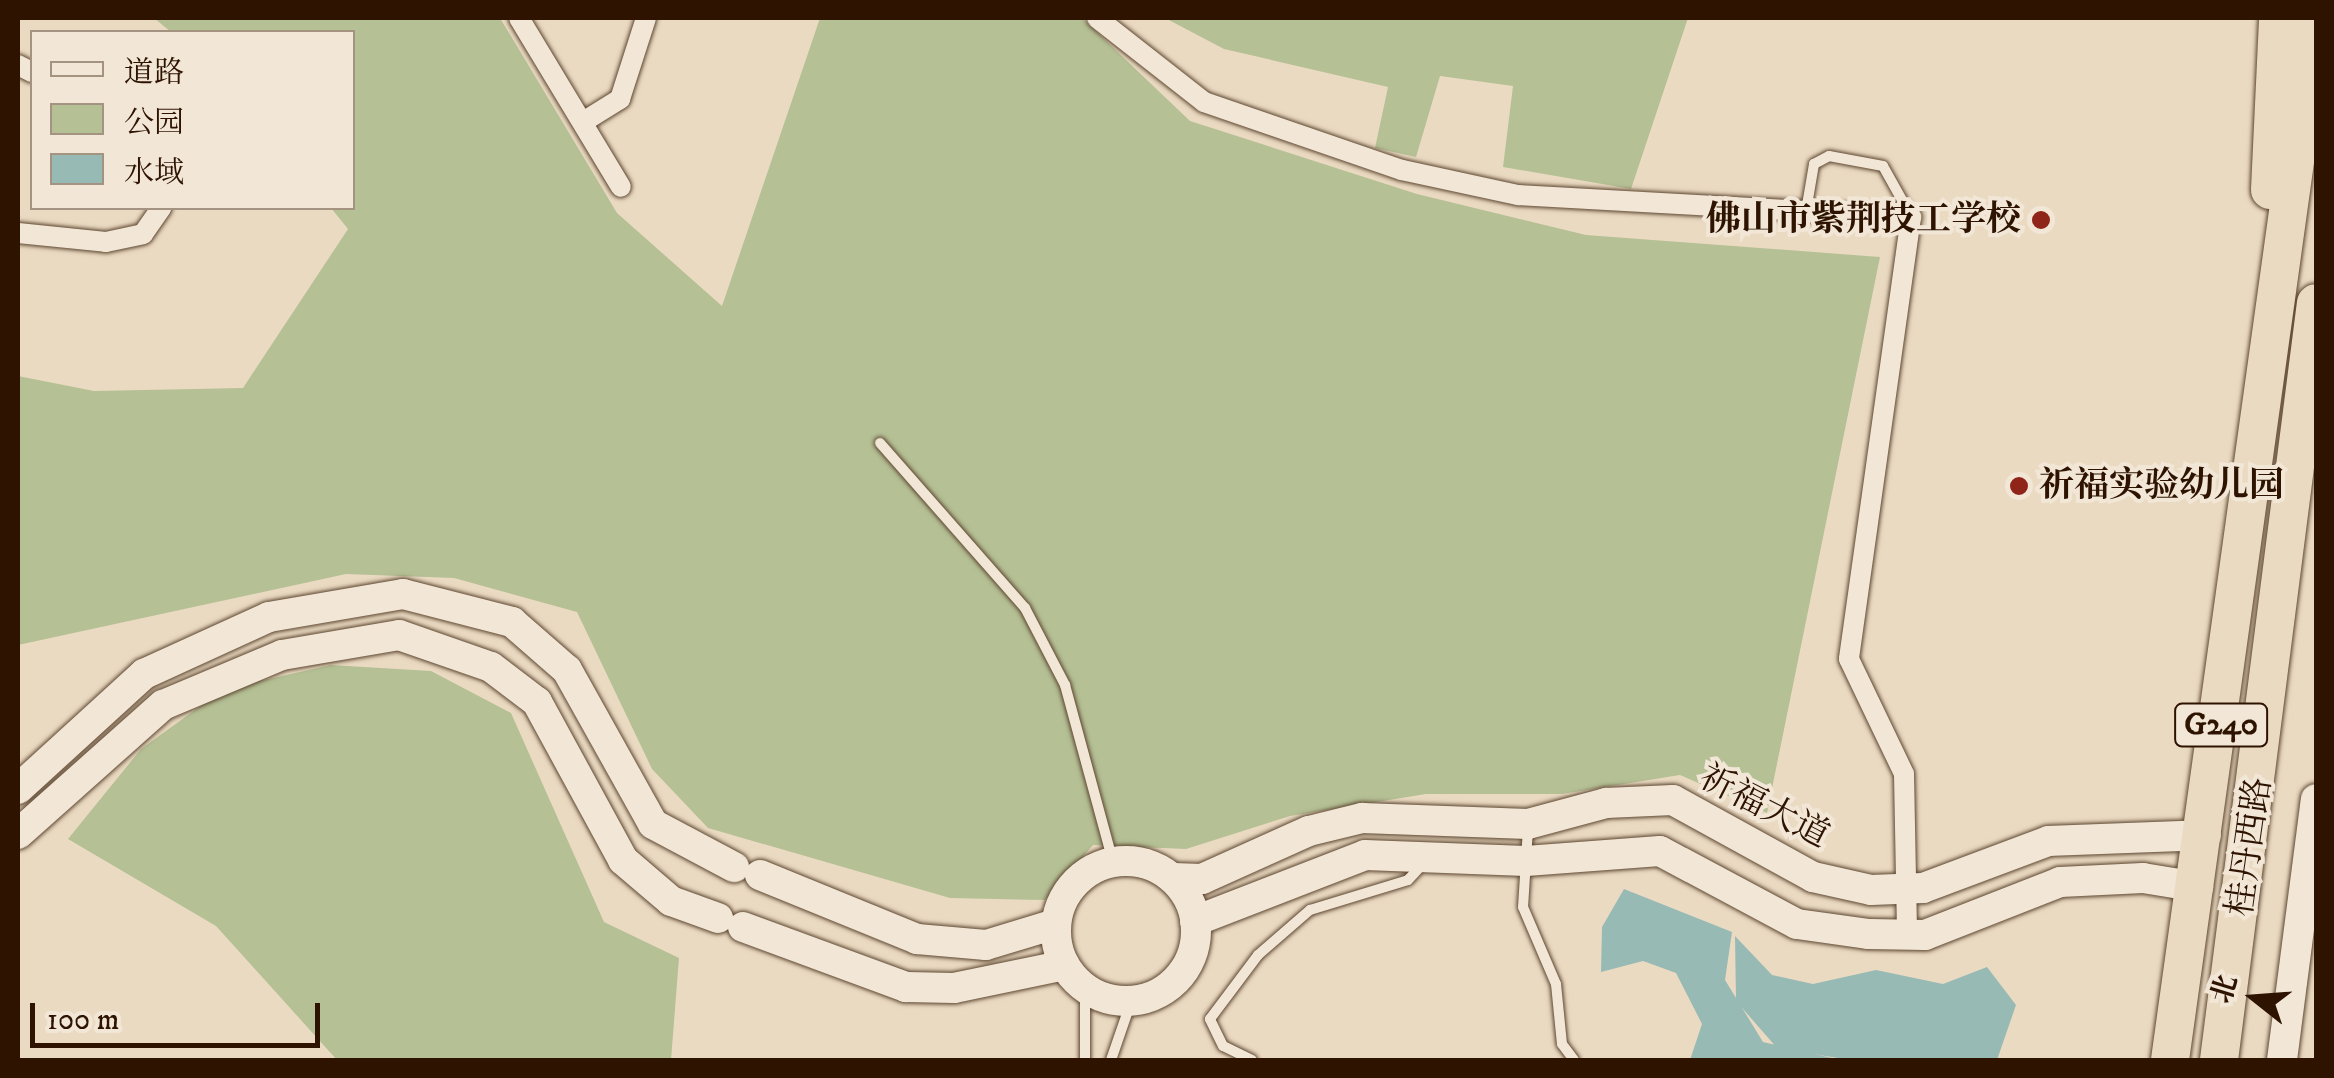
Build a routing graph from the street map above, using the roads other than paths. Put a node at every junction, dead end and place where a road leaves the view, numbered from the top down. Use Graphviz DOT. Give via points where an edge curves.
graph roads {
  1 [pos="520,18"];
  2 [pos="646,18"];
  3 [pos="1098,18"];
  4 [pos="2278,18"];
  5 [pos="2315,18"];
  6 [pos="582,122"];
  7 [pos="621,186"];
  8 [pos="160,210"];
  9 [pos="1806,211"];
  10 [pos="1912,217"];
  11 [pos="18,232"];
  12 [pos="2316,303"];
  13 [pos="2316,345"];
  14 [pos="2266,389"];
  15 [pos="2304,395"];
  16 [pos="880,443"];
  17 [pos="18,788"];
  18 [pos="2316,799"];
  19 [pos="1528,824"];
  20 [pos="18,834"];
  21 [pos="2206,834"];
  22 [pos="1426,860"];
  23 [pos="1526,860"];
  24 [pos="1113,862"];
  25 [pos="1173,878"];
  26 [pos="2198,887"];
  27 [pos="1906,889"];
  28 [pos="1196,921"];
  29 [pos="1056,924"];
  30 [pos="1907,934"];
  31 [pos="1065,965"];
  32 [pos="1085,989"];
  33 [pos="1131,1002"];
  34 [pos="2225,1019"];
  35 [pos="1085,1060"];
  36 [pos="1111,1060"];
  37 [pos="1252,1060"];
  38 [pos="1574,1060"];
  39 [pos="2170,1060"];
  40 [pos="2219,1060"];
  41 [pos="2230,1060"];
  42 [pos="2282,1060"];
  1 -- 6 [label="street"];
  2 -- 6 [label="street" via="620,99"];
  3 -- 9 [label="street" via="1204,102 1402,170 1518,195"];
  4 -- 14 [label="highway, G240"];
  5 -- 14 [label="highway"];
  6 -- 7 [label="street"];
  8 -- 11 [label="street" via="144,234 106,242"];
  9 -- 10 [label="street"];
  9 -- 10 [label="lane" via="1814,164 1867,158 1883,166"];
  10 -- 27 [label="street" via="1849,659 1904,774"];
  12 -- 15 [label="highway"];
  13 -- 15 [label="highway, G240"];
  14 -- 21 [label="highway, 桂丹西路 / G240"];
  15 -- 34 [label="highway, 桂丹西路 / G240"];
  16 -- 24 [label="lane" via="1025,608 1065,685"];
  17 -- 29 [label="street" via="144,674 269,617 403,594 512,622 568,670 653,824 747,871 954,945"];
  18 -- 42 [label="street"];
  19 -- 23 [label="lane"];
  19 -- 25 [label="street, 祈福大道" via="1362,818 1202,879"];
  19 -- 27 [label="street, 祈福大道" via="1606,803 1673,800 1813,878"];
  20 -- 31 [label="street" via="163,705 282,655 400,636 491,667 538,702 623,860 671,901 906,986 954,988"];
  21 -- 26 [label="highway, 桂丹西路 / G240"];
  21 -- 27 [label="street, 祈福大道" via="2049,841"];
  22 -- 23 [label="street"];
  22 -- 28 [label="street" via="1365,855 1320,865"];
  22 -- 37 [label="lane" via="1408,880 1310,910 1258,955 1210,1019 1223,1046"];
  23 -- 30 [label="street" via="1660,850 1797,924"];
  23 -- 38 [label="lane" via="1522,907 1556,984 1562,1044"];
  24 -- 25 [label="street"];
  24 -- 29 [label="street" via="1082,876"];
  25 -- 28 [label="street"];
  26 -- 30 [label="street" via="2143,878 2060,882 1994,912"];
  26 -- 39 [label="highway, 桂丹西路 / G240"];
  27 -- 30 [label="street"];
  28 -- 33 [label="street" via="1190,960 1176,981"];
  29 -- 31 [label="street"];
  31 -- 32 [label="street"];
  32 -- 33 [label="street"];
  32 -- 35 [label="lane"];
  33 -- 36 [label="lane"];
  34 -- 40 [label="highway, 桂丹西路 / G240"];
  34 -- 41 [label="highway"];
}
